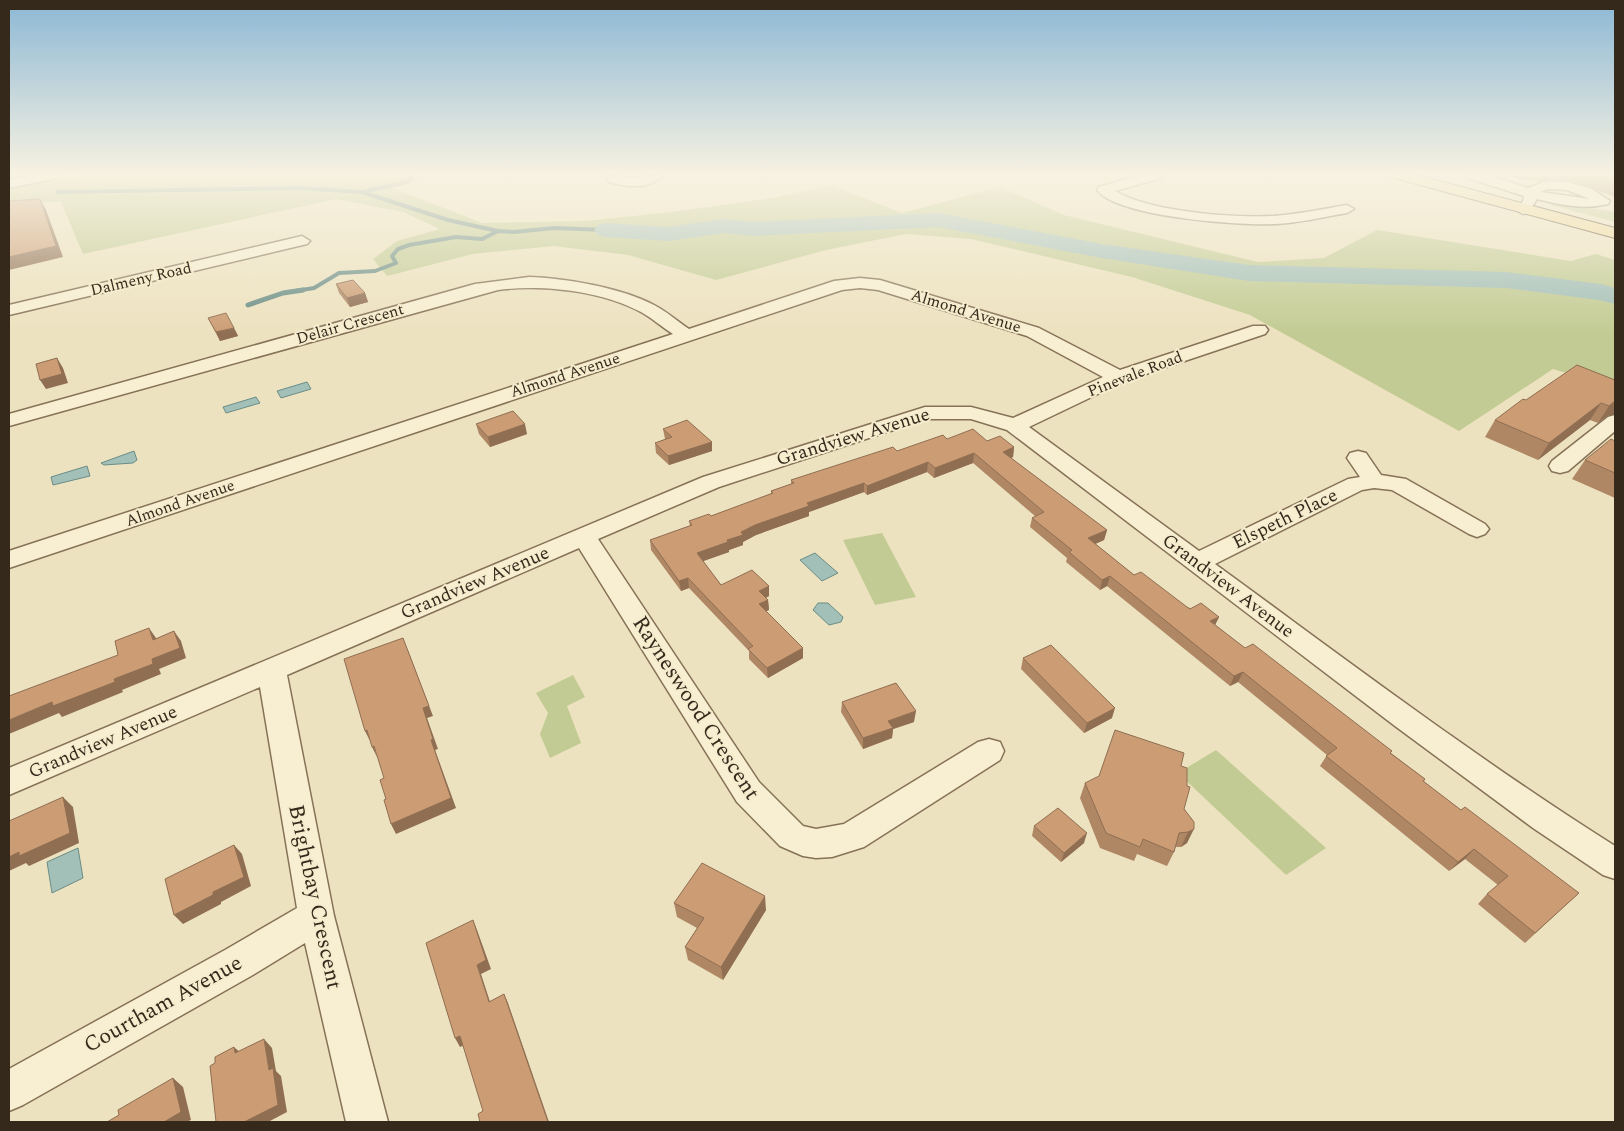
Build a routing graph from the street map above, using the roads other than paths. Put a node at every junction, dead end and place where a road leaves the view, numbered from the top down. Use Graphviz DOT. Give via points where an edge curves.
graph roads {
  1 [pos="1594,228"];
  2 [pos="1615,233"];
  3 [pos="302,240"];
  4 [pos="9,310"];
  5 [pos="1259,330"];
  6 [pos="687,336"];
  7 [pos="1118,377"];
  8 [pos="9,420"];
  9 [pos="1615,421"];
  10 [pos="1014,426"];
  11 [pos="1594,438"];
  12 [pos="1615,448"];
  13 [pos="1358,458"];
  14 [pos="1560,466"];
  15 [pos="1374,481"];
  16 [pos="1477,529"];
  17 [pos="582,537"];
  18 [pos="9,560"];
  19 [pos="1198,562"];
  20 [pos="272,671"];
  21 [pos="989,751"];
  22 [pos="9,782"];
  23 [pos="1615,864"];
  24 [pos="316,916"];
  25 [pos="9,1091"];
  26 [pos="367,1122"];
  1 -- 2 [label="main road"];
  3 -- 4 [label="street, Dalmeny Road"];
  5 -- 7 [label="street, Pinevale Road"];
  6 -- 7 [label="street, Almond Avenue" via="840,285 860,283 880,285 1033,332"];
  6 -- 8 [label="street, Delair Crescent" via="651,310 633,302 565,283 507,282"];
  6 -- 18 [label="street, Almond Avenue"];
  7 -- 10 [label="street, Pinevale Road"];
  9 -- 11 [label="street"];
  10 -- 17 [label="street, Grandview Avenue" via="970,411 925,413 755,466"];
  10 -- 19 [label="street, Grandview Avenue"];
  11 -- 12 [label="street"];
  11 -- 14 [label="street"];
  13 -- 15 [label="street"];
  15 -- 16 [label="street, Elspeth Place" via="1398,484"];
  15 -- 19 [label="street, Elspeth Place" via="1356,484"];
  17 -- 20 [label="street, Grandview Avenue"];
  17 -- 21 [label="street, Rayneswood Crescent" via="748,792 776,825 795,839 815,845 852,837"];
  19 -- 23 [label="street, Grandview Avenue" via="1405,718 1544,818"];
  20 -- 22 [label="street, Grandview Avenue"];
  20 -- 24 [label="street, Brightbay Crescent"];
  24 -- 25 [label="street, Courtham Avenue"];
  24 -- 26 [label="street, Brightbay Crescent"];
}
